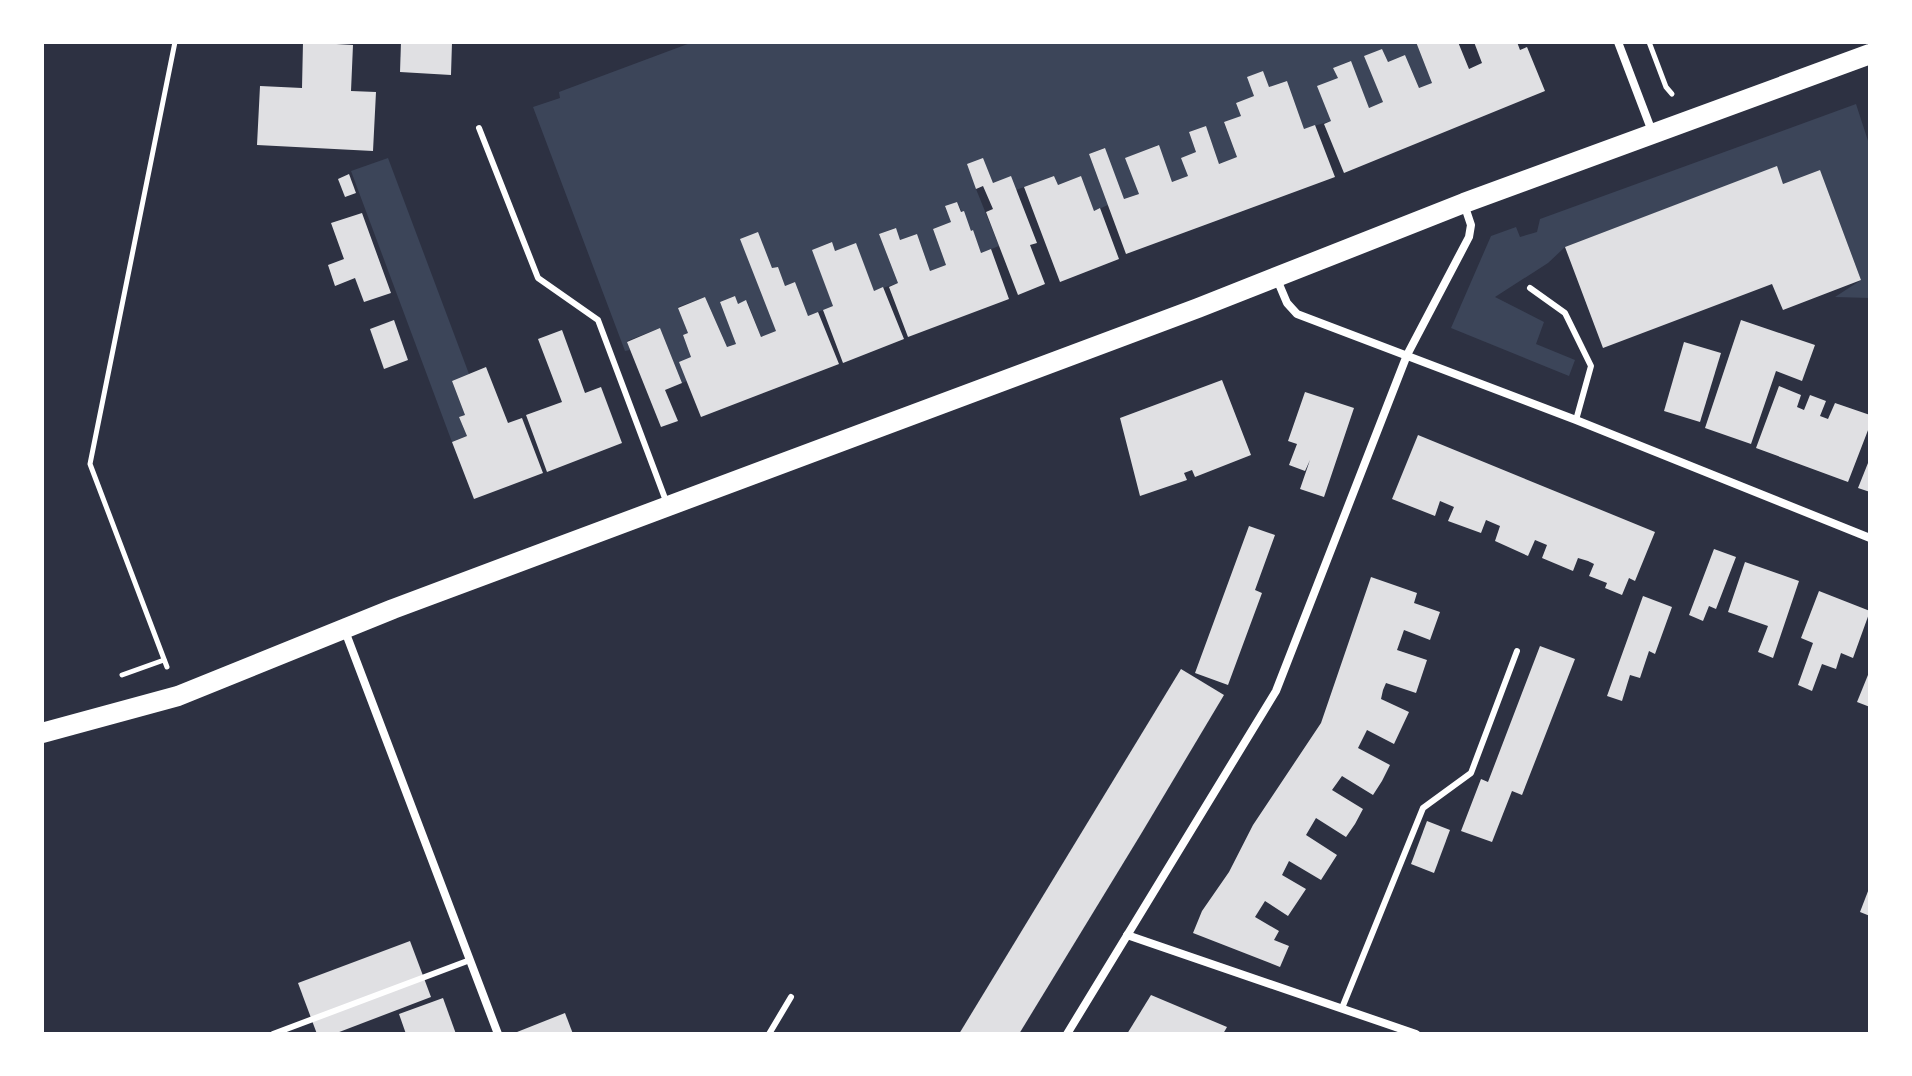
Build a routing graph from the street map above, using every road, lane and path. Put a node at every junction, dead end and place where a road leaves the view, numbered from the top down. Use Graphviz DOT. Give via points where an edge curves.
graph roads {
  1 [pos="175,42"];
  2 [pos="1618,42"];
  3 [pos="1649,42"];
  4 [pos="1870,54"];
  5 [pos="1666,87"];
  6 [pos="479,128"];
  7 [pos="1653,135"];
  8 [pos="1464,203"];
  9 [pos="1276,277"];
  10 [pos="1530,288"];
  11 [pos="1407,355"];
  12 [pos="1576,420"];
  13 [pos="668,505"];
  14 [pos="1870,538"];
  15 [pos="343,628"];
  16 [pos="1517,651"];
  17 [pos="178,696"];
  18 [pos="42,733"];
  19 [pos="1127,935"];
  20 [pos="470,960"];
  21 [pos="791,997"];
  22 [pos="1342,1008"];
  23 [pos="287,1032"];
  24 [pos="273,1034"];
  25 [pos="498,1034"];
  26 [pos="769,1034"];
  27 [pos="1067,1034"];
  28 [pos="1416,1034"];
  1 -- 17 [label="path" via="90,464"];
  2 -- 7 [label="street"];
  3 -- 5 [label="path"];
  4 -- 7 [label="main road"];
  6 -- 13 [label="lane" via="538,278 596,318"];
  7 -- 8 [label="main road"];
  8 -- 9 [label="main road"];
  8 -- 11 [label="street" via="1471,233"];
  9 -- 11 [label="street" via="1297,314"];
  9 -- 13 [label="main road"];
  10 -- 12 [label="lane" via="1565,313 1591,366"];
  11 -- 12 [label="street"];
  11 -- 19 [label="street" via="1276,691"];
  12 -- 14 [label="street"];
  13 -- 15 [label="main road"];
  15 -- 17 [label="main road"];
  15 -- 20 [label="street"];
  16 -- 22 [label="lane" via="1471,773 1423,808"];
  17 -- 18 [label="main road"];
  19 -- 22 [label="street"];
  19 -- 27 [label="street"];
  20 -- 23 [label="lane"];
  20 -- 25 [label="street"];
  21 -- 26 [label="lane"];
  22 -- 28 [label="street"];
  23 -- 24 [label="lane"];
}
